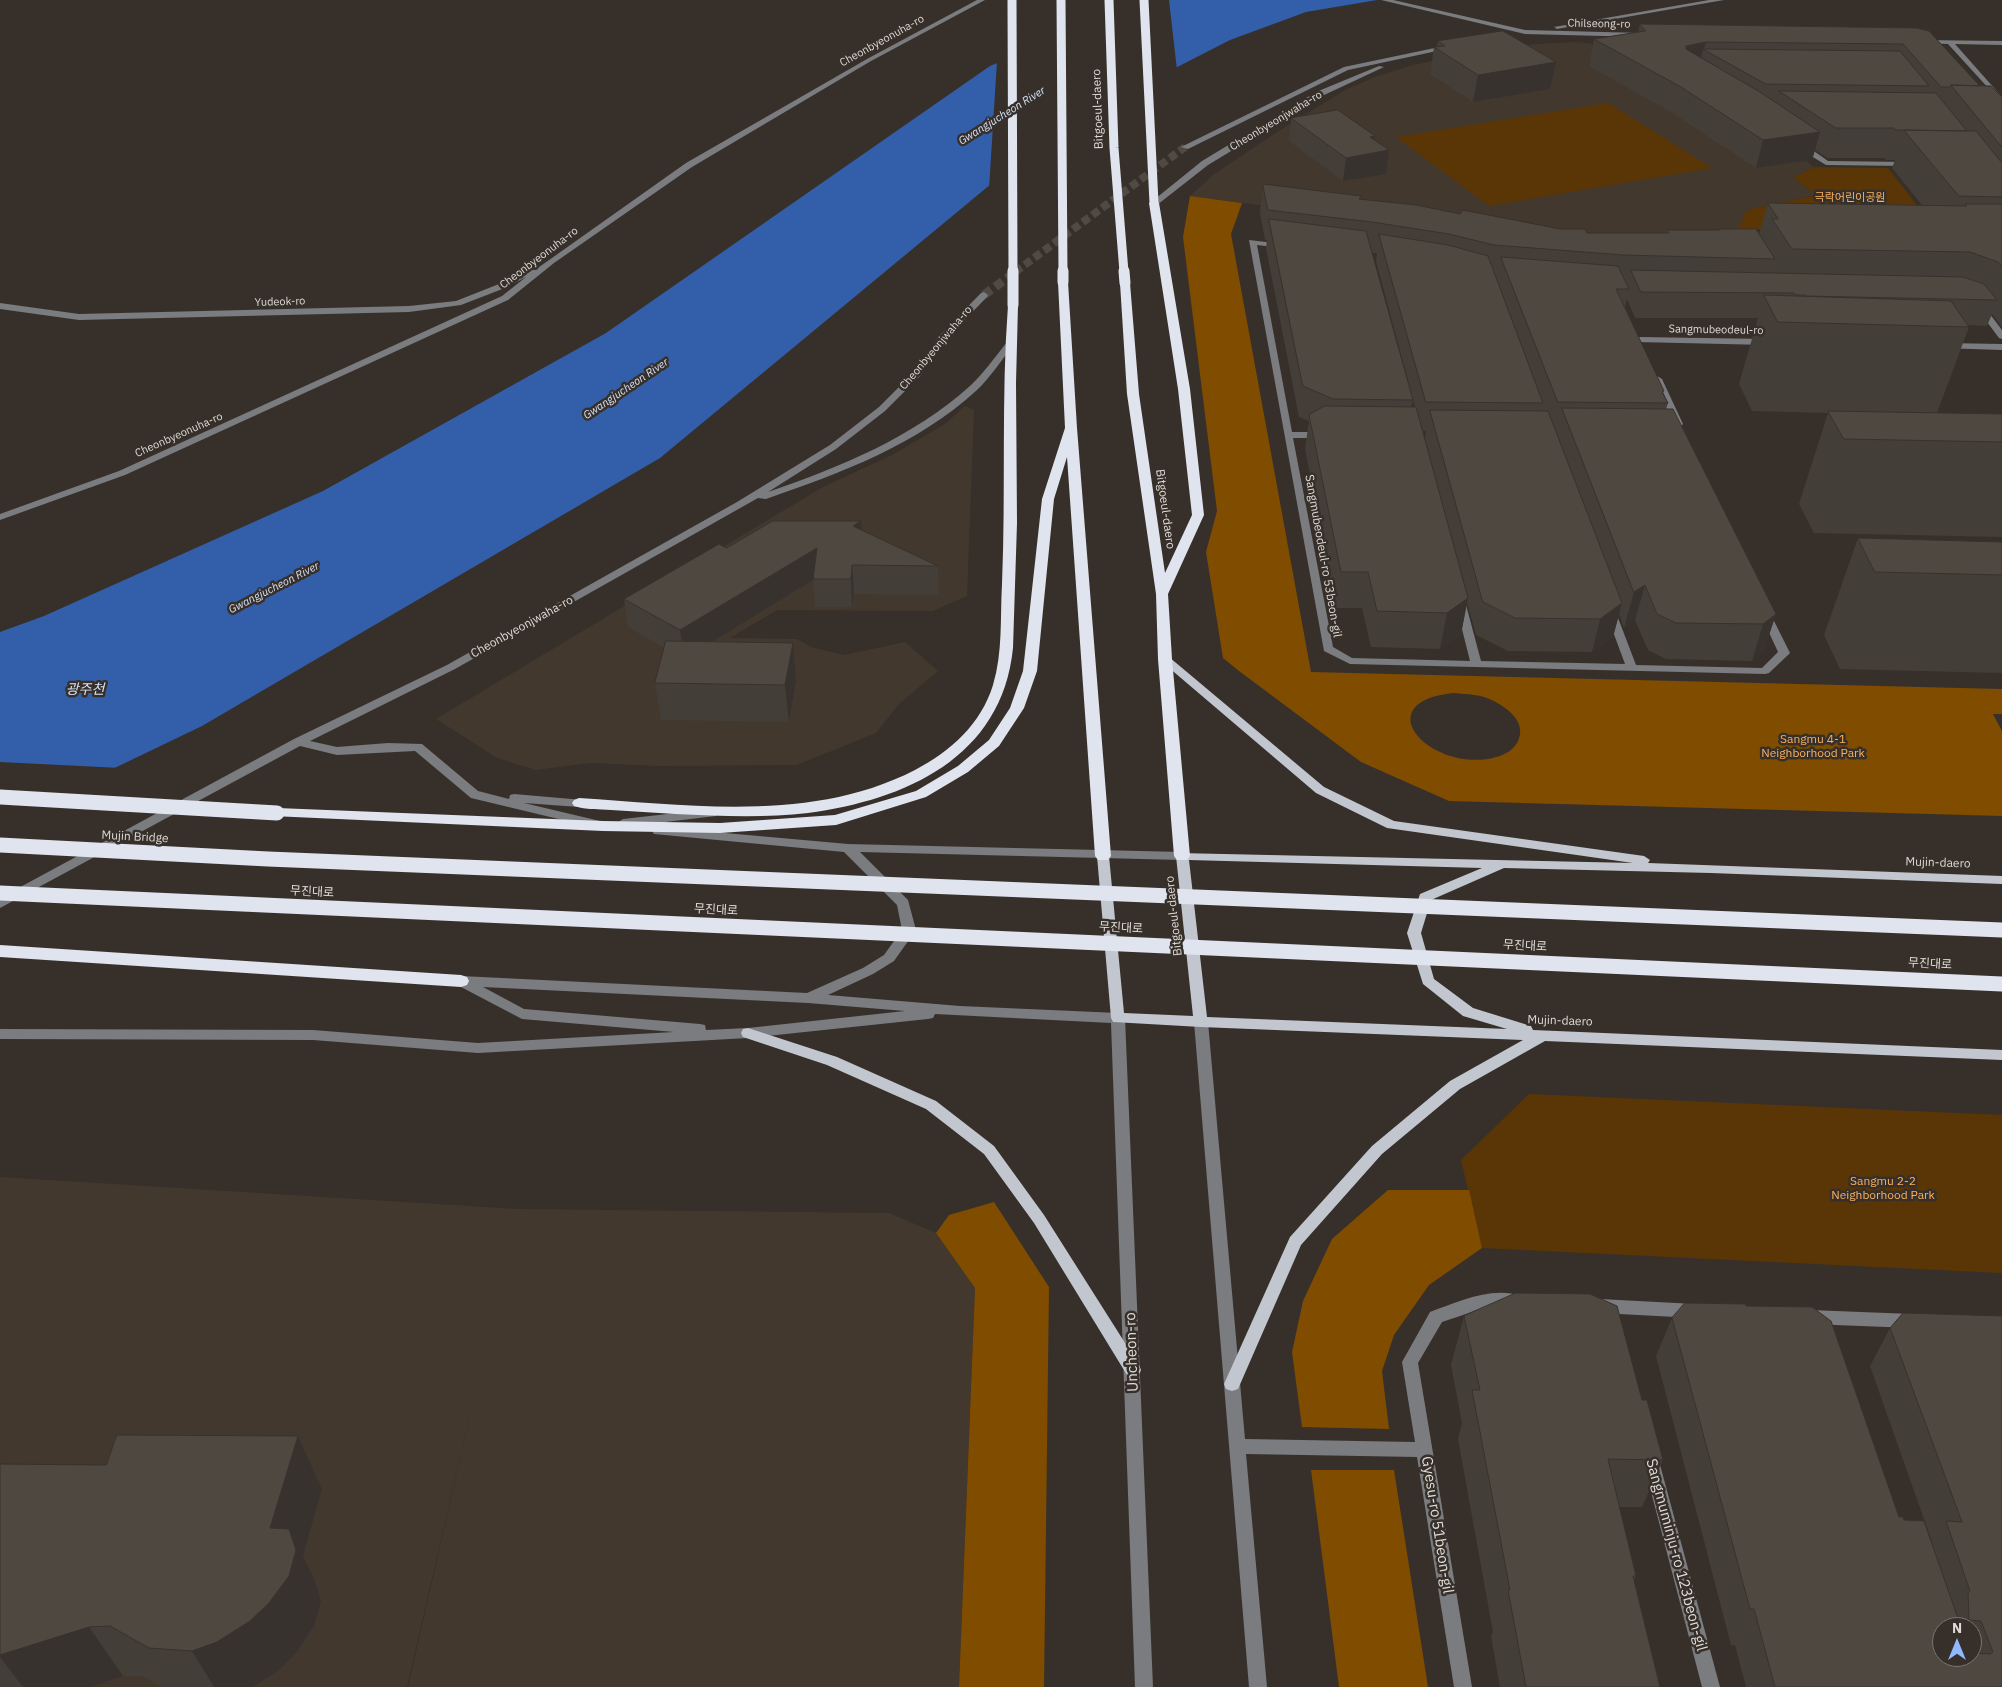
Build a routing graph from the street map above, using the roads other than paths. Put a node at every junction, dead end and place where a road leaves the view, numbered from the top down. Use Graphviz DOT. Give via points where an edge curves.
graph roads {
  1 [pos="982,0"];
  2 [pos="1012,0"];
  3 [pos="1061,0"];
  4 [pos="1109,0"];
  5 [pos="1144,0"];
  6 [pos="1384,0"];
  7 [pos="1721,0"];
  8 [pos="1525,32"];
  9 [pos="1650,35"];
  10 [pos="1507,36"];
  11 [pos="1916,41"];
  12 [pos="1950,42"];
  13 [pos="2002,43"];
  14 [pos="1456,46"];
  15 [pos="1409,56"];
  16 [pos="2002,100"];
  17 [pos="1795,142"];
  18 [pos="1185,147"];
  19 [pos="1915,164"];
  20 [pos="1154,203"];
  21 [pos="1291,247"];
  22 [pos="551,261"];
  23 [pos="984,295"];
  24 [pos="1971,303"];
  25 [pos="0,306"];
  26 [pos="2002,336"];
  27 [pos="1639,340"];
  28 [pos="1777,342"];
  29 [pos="1010,344"];
  30 [pos="1933,346"];
  31 [pos="2002,347"];
  32 [pos="1653,369"];
  33 [pos="1071,428"];
  34 [pos="1680,430"];
  35 [pos="1289,435"];
  36 [pos="1338,435"];
  37 [pos="741,504"];
  38 [pos="0,517"];
  39 [pos="1162,594"];
  40 [pos="1458,594"];
  41 [pos="1761,604"];
  42 [pos="1607,605"];
  43 [pos="1165,659"];
  44 [pos="1477,665"];
  45 [pos="1632,668"];
  46 [pos="298,742"];
  47 [pos="475,795"];
  48 [pos="0,797"];
  49 [pos="579,803"];
  50 [pos="728,811"];
  51 [pos="603,826"];
  52 [pos="0,845"];
  53 [pos="848,848"];
  54 [pos="1102,856"];
  55 [pos="1182,856"];
  56 [pos="1505,863"];
  57 [pos="1711,869"];
  58 [pos="2002,880"];
  59 [pos="0,893"];
  60 [pos="0,904"];
  61 [pos="2002,930"];
  62 [pos="0,952"];
  63 [pos="461,982"];
  64 [pos="2002,984"];
  65 [pos="808,998"];
  66 [pos="960,1011"];
  67 [pos="1118,1018"];
  68 [pos="1200,1022"];
  69 [pos="748,1033"];
  70 [pos="0,1034"];
  71 [pos="1542,1036"];
  72 [pos="2002,1055"];
  73 [pos="1534,1302"];
  74 [pos="1581,1305"];
  75 [pos="1610,1307"];
  76 [pos="1715,1312"];
  77 [pos="1792,1316"];
  78 [pos="1830,1318"];
  79 [pos="1926,1322"];
  80 [pos="1614,1326"];
  81 [pos="1836,1337"];
  82 [pos="1133,1370"];
  83 [pos="1232,1384"];
  84 [pos="1237,1446"];
  85 [pos="1648,1449"];
  86 [pos="1425,1450"];
  87 [pos="1144,1687"];
  88 [pos="1258,1687"];
  89 [pos="1463,1687"];
  90 [pos="1711,1687"];
  1 -- 22 [label="street, Cheonbyeonuha-ro" via="869,60 688,165"];
  2 -- 29 [label="highway, bridge" via="1013,305"];
  3 -- 33 [label="highway, bridge" via="1063,282"];
  4 -- 39 [label="highway, Bitgoeul-daero, bridge" via="1114,148 1133,394"];
  5 -- 20 [label="highway, bridge"];
  6 -- 8 [label="street"];
  7 -- 8 [label="street"];
  8 -- 9 [label="street, Chilseong-ro"];
  8 -- 10 [label="street"];
  11 -- 12 [label="street"];
  12 -- 13 [label="street"];
  12 -- 16 [label="street"];
  14 -- 15 [label="street, Cheonbyeonjwaha-ro"];
  15 -- 18 [label="street, Cheonbyeonjwaha-ro" via="1346,68"];
  15 -- 20 [label="street, Cheonbyeonjwaha-ro" via="1319,94 1205,163"];
  17 -- 19 [label="street" via="1826,163"];
  20 -- 39 [label="highway" via="1184,389 1198,515"];
  21 -- 35 [label="street, Sangmubeodeul-ro 53beon-gil" via="1252,242"];
  22 -- 25 [label="street, Yudeok-ro" via="474,298 409,309 78,317"];
  22 -- 38 [label="street, Cheonbyeonuha-ro" via="505,298 472,314 122,473"];
  23 -- 37 [label="street, Cheonbyeonjwaha-ro" via="942,338 917,374 882,408 833,447"];
  24 -- 26 [label="street" via="1979,306"];
  27 -- 28 [label="street, Sangmubeodeul-ro"];
  29 -- 37 [label="street, Cheonbyeonjwaha-ro" via="975,386 935,420 832,474"];
  29 -- 50 [label="highway" via="1011,515 1005,666 997,696 983,724 953,754 911,780 864,798 803,808"];
  30 -- 31 [label="street"];
  32 -- 34 [label="street"];
  33 -- 51 [label="highway" via="1048,499 1030,671 1017,708 994,743 963,769 922,794 836,820 720,828"];
  33 -- 54 [label="highway"];
  35 -- 36 [label="street"];
  35 -- 44 [label="street, Sangmubeodeul-ro 53beon-gil" via="1328,649 1350,662"];
  37 -- 46 [label="street, Cheonbyeonjwaha-ro" via="460,662"];
  39 -- 43 [label="highway, Bitgoeul-daero"];
  40 -- 44 [label="street"];
  41 -- 45 [label="street, Sangmubeodeul-ro 53beon-gil" via="1784,653 1765,671"];
  42 -- 45 [label="street"];
  43 -- 55 [label="highway, Bitgoeul-daero"];
  43 -- 57 [label="main road" via="1320,790 1392,825"];
  44 -- 45 [label="street, Sangmubeodeul-ro 53beon-gil"];
  46 -- 47 [label="street" via="337,752 418,747"];
  46 -- 60 [label="street, Cheonbyeonjwaha-ro"];
  47 -- 49 [label="street"];
  47 -- 51 [label="street"];
  48 -- 51 [label="highway, bridge"];
  49 -- 50 [label="highway"];
  50 -- 51 [label="street"];
  51 -- 53 [label="street"];
  52 -- 61 [label="highway, Mujin Bridge, bridge" via="268,859"];
  53 -- 54 [label="street"];
  53 -- 65 [label="street" via="903,903 909,930 889,958"];
  54 -- 55 [label="street"];
  54 -- 67 [label="main road"];
  55 -- 56 [label="main road, Mujin-daero"];
  55 -- 68 [label="main road, Bitgoeul-daero"];
  56 -- 57 [label="main road, Mujin-daero"];
  56 -- 71 [label="main road" via="1425,897 1414,932 1428,980 1435,986 1468,1012"];
  57 -- 58 [label="main road, Mujin-daero"];
  59 -- 64 [label="highway, 무진대로, bridge"];
  62 -- 63 [label="highway"];
  63 -- 65 [label="street"];
  63 -- 69 [label="street" via="522,1014"];
  65 -- 66 [label="street"];
  66 -- 67 [label="street"];
  66 -- 69 [label="street"];
  67 -- 68 [label="main road, Mujin-daero"];
  67 -- 82 [label="street, Uncheon-ro"];
  68 -- 71 [label="main road, Mujin-daero"];
  68 -- 83 [label="street"];
  69 -- 70 [label="street" via="478,1048 313,1034"];
  69 -- 82 [label="main road" via="832,1061 931,1105 989,1150 1039,1219"];
  71 -- 72 [label="main road, Mujin-daero"];
  71 -- 83 [label="main road" via="1455,1085 1376,1150 1307,1227 1295,1241"];
  73 -- 86 [label="street, Gyesu-ro 51beon-gil" via="1487,1300 1436,1317 1410,1362"];
  74 -- 75 [label="street"];
  75 -- 76 [label="street"];
  75 -- 80 [label="street"];
  77 -- 78 [label="street"];
  78 -- 79 [label="street"];
  78 -- 81 [label="street"];
  82 -- 87 [label="street, Uncheon-ro"];
  83 -- 84 [label="street"];
  84 -- 86 [label="street"];
  84 -- 88 [label="street"];
  85 -- 90 [label="street, Sangmuminju-ro 123beon-gil"];
  86 -- 89 [label="street, Gyesu-ro 51beon-gil"];
}
